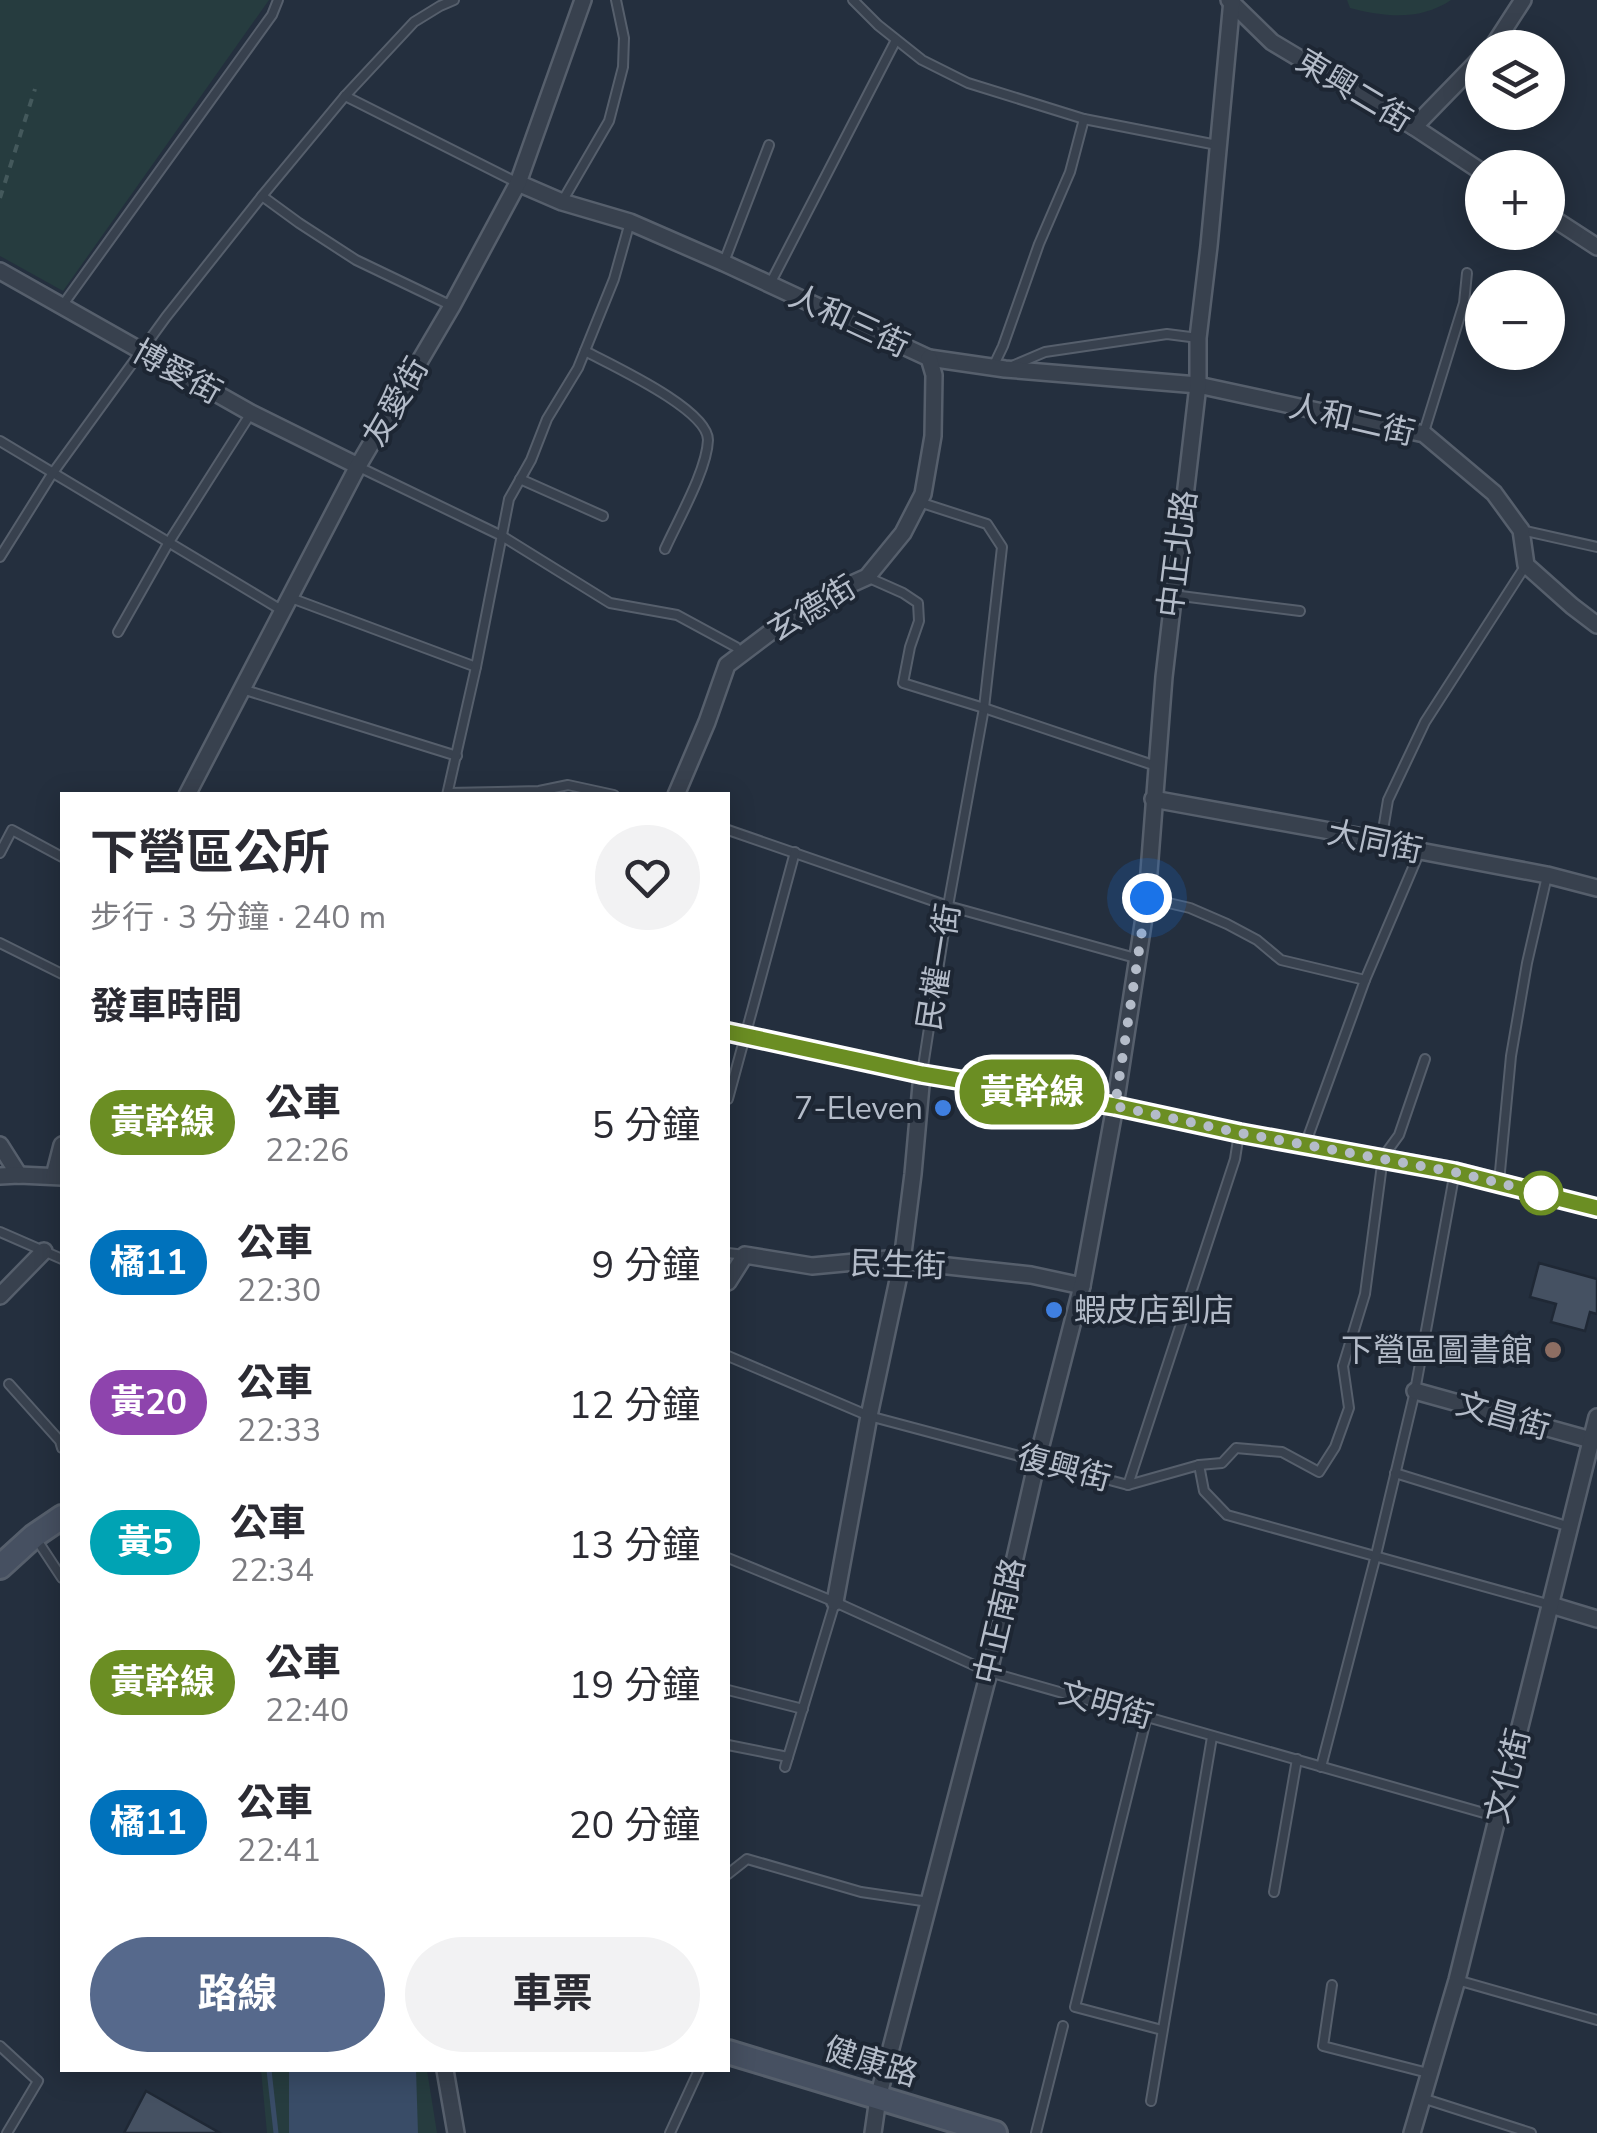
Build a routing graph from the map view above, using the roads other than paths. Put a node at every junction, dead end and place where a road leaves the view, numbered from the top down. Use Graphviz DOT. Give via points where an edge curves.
graph roads {
  1 [pos="278,0"];
  2 [pos="454,0"];
  3 [pos="583,0"];
  4 [pos="616,0"];
  5 [pos="853,0"];
  6 [pos="1523,0"];
  7 [pos="1231,1"];
  8 [pos="1504,30"];
  9 [pos="896,40"];
  10 [pos="1465,75"];
  11 [pos="345,96"];
  12 [pos="1084,119"];
  13 [pos="1414,128"];
  14 [pos="769,145"];
  15 [pos="1218,145"];
  16 [pos="1465,161"];
  17 [pos="518,184"];
  18 [pos="262,196"];
  19 [pos="562,202"];
  20 [pos="630,222"];
  21 [pos="1565,226"];
  22 [pos="1597,247"];
  23 [pos="724,263"];
  24 [pos="0,271"];
  25 [pos="770,284"];
  26 [pos="1465,288"];
  27 [pos="62,306"];
  28 [pos="452,306"];
  29 [pos="1198,338"];
  30 [pos="585,351"];
  31 [pos="142,352"];
  32 [pos="929,358"];
  33 [pos="999,368"];
  34 [pos="1198,386"];
  35 [pos="251,412"];
  36 [pos="1424,434"];
  37 [pos="0,440"];
  38 [pos="358,466"];
  39 [pos="52,474"];
  40 [pos="520,479"];
  41 [pos="919,502"];
  42 [pos="604,516"];
  43 [pos="1521,530"];
  44 [pos="502,536"];
  45 [pos="169,542"];
  46 [pos="1597,547"];
  47 [pos="665,548"];
  48 [pos="0,557"];
  49 [pos="1526,565"];
  50 [pos="866,577"];
  51 [pos="1174,595"];
  52 [pos="287,604"];
  53 [pos="1300,611"];
  54 [pos="1597,626"];
  55 [pos="118,632"];
  56 [pos="742,655"];
  57 [pos="476,668"];
  58 [pos="242,689"];
  59 [pos="984,708"];
  60 [pos="456,756"];
  61 [pos="1156,766"];
  62 [pos="189,792"];
  63 [pos="448,792"];
  64 [pos="494,792"];
  65 [pos="601,792"];
  66 [pos="677,792"];
  67 [pos="1153,799"];
  68 [pos="730,831"];
  69 [pos="1381,842"];
  70 [pos="795,852"];
  71 [pos="1420,852"];
  72 [pos="0,853"];
  73 [pos="60,856"];
  74 [pos="1547,875"];
  75 [pos="1597,888"];
  76 [pos="1147,898"];
  77 [pos="948,906"];
  78 [pos="0,943"];
  79 [pos="1139,959"];
  80 [pos="60,973"];
  81 [pos="1365,980"];
  82 [pos="730,1032"];
  83 [pos="745,1036"];
  84 [pos="1424,1059"];
  85 [pos="922,1074"];
  86 [pos="730,1092"];
  87 [pos="1115,1106"];
  88 [pos="1240,1133"];
  89 [pos="0,1144"];
  90 [pos="1306,1145"];
  91 [pos="1383,1157"];
  92 [pos="1454,1172"];
  93 [pos="19,1174"];
  94 [pos="0,1176"];
  95 [pos="58,1177"];
  96 [pos="1499,1182"];
  97 [pos="1597,1208"];
  98 [pos="0,1232"];
  99 [pos="44,1251"];
  100 [pos="730,1253"];
  101 [pos="745,1255"];
  102 [pos="60,1258"];
  103 [pos="902,1260"];
  104 [pos="730,1279"];
  105 [pos="1082,1286"];
  106 [pos="0,1296"];
  107 [pos="730,1357"];
  108 [pos="9,1384"];
  109 [pos="1415,1391"];
  110 [pos="869,1416"];
  111 [pos="1597,1417"];
  112 [pos="1591,1440"];
  113 [pos="60,1446"];
  114 [pos="1038,1460"];
  115 [pos="1199,1465"];
  116 [pos="1395,1473"];
  117 [pos="1128,1485"];
  118 [pos="60,1518"];
  119 [pos="1570,1527"];
  120 [pos="34,1536"];
  121 [pos="1376,1555"];
  122 [pos="730,1559"];
  123 [pos="0,1567"];
  124 [pos="60,1575"];
  125 [pos="836,1602"];
  126 [pos="1550,1605"];
  127 [pos="1597,1618"];
  128 [pos="989,1672"];
  129 [pos="730,1691"];
  130 [pos="803,1709"];
  131 [pos="1146,1716"];
  132 [pos="1212,1736"];
  133 [pos="730,1746"];
  134 [pos="1297,1759"];
  135 [pos="1321,1767"];
  136 [pos="1498,1817"];
  137 [pos="730,1872"];
  138 [pos="1274,1892"];
  139 [pos="929,1902"];
  140 [pos="1457,1980"];
  141 [pos="1332,1985"];
  142 [pos="1597,2020"];
  143 [pos="1063,2026"];
  144 [pos="1162,2030"];
  145 [pos="0,2046"];
  146 [pos="730,2053"];
  147 [pos="445,2072"];
  148 [pos="698,2072"];
  149 [pos="1429,2073"];
  150 [pos="878,2098"];
  151 [pos="1422,2098"];
  152 [pos="1150,2101"];
  153 [pos="7,2133"];
  154 [pos="456,2133"];
  155 [pos="670,2133"];
  156 [pos="873,2133"];
  157 [pos="995,2133"];
  158 [pos="1036,2133"];
  159 [pos="1412,2133"];
  160 [pos="1530,2133"];
  1 -- 27 [label="lane"];
  2 -- 11 [label="lane" via="414,22"];
  3 -- 17 [label="street, 友愛街"];
  4 -- 19 [label="lane" via="623,68 610,121"];
  5 -- 9 [label="lane"];
  6 -- 8 [label="street"];
  7 -- 13 [label="street, 東興二街" via="1272,42"];
  7 -- 15 [label="street, 中正北路"];
  9 -- 12 [label="lane" via="968,83"];
  9 -- 25 [label="lane"];
  10 -- 13 [label="street"];
  11 -- 17 [label="lane"];
  11 -- 18 [label="lane"];
  12 -- 15 [label="lane"];
  12 -- 33 [label="lane"];
  13 -- 16 [label="street, 東興二街"];
  14 -- 23 [label="lane"];
  15 -- 29 [label="street, 中正北路"];
  17 -- 19 [label="street, 人和三街"];
  17 -- 28 [label="street, 友愛街"];
  18 -- 28 [label="lane" via="356,260"];
  18 -- 31 [label="lane"];
  19 -- 20 [label="street, 人和三街"];
  20 -- 23 [label="street, 人和三街"];
  20 -- 30 [label="lane"];
  21 -- 22 [label="street"];
  23 -- 25 [label="street, 人和三街"];
  24 -- 27 [label="street, 博愛街"];
  25 -- 32 [label="street, 人和三街"];
  26 -- 36 [label="lane"];
  27 -- 31 [label="street, 博愛街"];
  28 -- 38 [label="street, 友愛街"];
  29 -- 33 [label="lane" via="1167,334 1046,352"];
  29 -- 34 [label="street, 中正北路"];
  30 -- 40 [label="lane"];
  30 -- 47 [label="lane" via="681,404 708,436 702,466"];
  31 -- 35 [label="street, 博愛街"];
  31 -- 39 [label="lane"];
  32 -- 33 [label="street, 人和三街"];
  32 -- 41 [label="street, 玄德街" via="933,436"];
  33 -- 34 [label="street, 人和三街"];
  34 -- 36 [label="street, 人和二街"];
  34 -- 51 [label="street, 中正北路"];
  35 -- 38 [label="street, 博愛街"];
  35 -- 45 [label="lane"];
  36 -- 43 [label="street, 人和二街" via="1494,493"];
  37 -- 39 [label="lane"];
  38 -- 44 [label="lane"];
  38 -- 52 [label="street, 友愛街"];
  39 -- 45 [label="lane"];
  39 -- 48 [label="lane"];
  40 -- 42 [label="lane"];
  40 -- 44 [label="lane"];
  41 -- 50 [label="street, 玄德街"];
  41 -- 59 [label="lane, 民權一街" via="987,524 1002,546"];
  43 -- 46 [label="lane"];
  43 -- 49 [label="street, 人和二街"];
  44 -- 56 [label="lane" via="610,603 677,615"];
  44 -- 57 [label="lane"];
  45 -- 52 [label="lane"];
  45 -- 55 [label="lane"];
  49 -- 54 [label="street"];
  49 -- 69 [label="lane" via="1425,722 1388,800"];
  50 -- 56 [label="street, 玄德街" via="827,595"];
  50 -- 59 [label="lane" via="918,604 920,621 903,683"];
  51 -- 53 [label="lane"];
  51 -- 61 [label="street, 中正北路"];
  52 -- 57 [label="lane"];
  52 -- 58 [label="street, 友愛街"];
  56 -- 66 [label="street, 玄德街" via="728,665"];
  57 -- 60 [label="lane"];
  58 -- 60 [label="lane"];
  58 -- 62 [label="street, 友愛街"];
  59 -- 61 [label="lane"];
  59 -- 77 [label="lane, 民權一街"];
  60 -- 63 [label="lane"];
  61 -- 67 [label="street, 中正北路"];
  64 -- 65 [label="lane" via="568,784"];
  67 -- 69 [label="street, 大同街"];
  67 -- 76 [label="street, 中正北路"];
  68 -- 70 [label="lane"];
  69 -- 71 [label="street, 大同街"];
  70 -- 77 [label="lane"];
  70 -- 83 [label="lane"];
  71 -- 74 [label="street, 大同街"];
  71 -- 81 [label="lane"];
  72 -- 73 [label="lane" via="12,830"];
  74 -- 75 [label="street, 大同街"];
  74 -- 96 [label="lane" via="1511,1056"];
  76 -- 79 [label="street, 中正北路"];
  76 -- 81 [label="lane" via="1226,924 1280,960"];
  77 -- 79 [label="lane"];
  77 -- 85 [label="lane, 民權一街"];
  78 -- 80 [label="lane"];
  79 -- 87 [label="street, 中正北路"];
  81 -- 90 [label="lane"];
  82 -- 83 [label="street"];
  83 -- 85 [label="street"];
  83 -- 86 [label="lane"];
  84 -- 91 [label="lane" via="1399,1135"];
  85 -- 87 [label="street"];
  85 -- 103 [label="street, 民權一街"];
  87 -- 88 [label="street"];
  87 -- 105 [label="street, 中正南路"];
  88 -- 90 [label="street"];
  88 -- 117 [label="lane"];
  89 -- 93 [label="street"];
  90 -- 91 [label="street"];
  91 -- 92 [label="street"];
  91 -- 115 [label="lane, 復興街" via="1365,1294 1343,1366 1350,1408 1327,1460 1319,1472 1282,1452 1236,1448 1222,1463"];
  92 -- 96 [label="street"];
  92 -- 109 [label="lane"];
  93 -- 94 [label="street"];
  93 -- 95 [label="street"];
  96 -- 97 [label="street"];
  98 -- 99 [label="lane"];
  99 -- 102 [label="lane"];
  99 -- 106 [label="street"];
  100 -- 101 [label="lane"];
  101 -- 103 [label="street, 民生街" via="812,1266"];
  101 -- 104 [label="street"];
  103 -- 105 [label="street, 民生街"];
  103 -- 110 [label="street, 民權一街"];
  105 -- 114 [label="street, 中正南路"];
  107 -- 110 [label="lane, 復興街"];
  108 -- 113 [label="lane"];
  109 -- 112 [label="street, 文昌街"];
  109 -- 116 [label="lane"];
  110 -- 114 [label="lane, 復興街"];
  110 -- 125 [label="street, 民權一街"];
  111 -- 112 [label="street, 文化街"];
  112 -- 119 [label="street, 文化街"];
  114 -- 117 [label="lane, 復興街"];
  114 -- 128 [label="street, 中正南路"];
  115 -- 117 [label="lane, 復興街"];
  115 -- 121 [label="lane" via="1204,1491 1227,1516"];
  116 -- 119 [label="lane"];
  116 -- 121 [label="lane"];
  118 -- 120 [label="street"];
  119 -- 126 [label="street, 文化街"];
  120 -- 123 [label="street"];
  120 -- 124 [label="lane"];
  121 -- 126 [label="lane"];
  121 -- 135 [label="lane"];
  122 -- 125 [label="lane, 文明街"];
  125 -- 128 [label="lane, 文明街"];
  125 -- 130 [label="lane"];
  126 -- 127 [label="street"];
  126 -- 136 [label="street, 文化街"];
  128 -- 131 [label="lane, 文明街"];
  128 -- 139 [label="street, 中正南路"];
  129 -- 130 [label="lane"];
  130 -- 133 [label="lane" via="786,1762"];
  131 -- 132 [label="lane, 文明街"];
  131 -- 144 [label="lane" via="1075,2007"];
  132 -- 134 [label="lane, 文明街"];
  132 -- 144 [label="lane"];
  134 -- 135 [label="lane, 文明街"];
  134 -- 138 [label="lane"];
  135 -- 136 [label="lane, 文明街"];
  136 -- 140 [label="street, 文化街"];
  137 -- 139 [label="lane" via="746,1859 861,1892"];
  139 -- 150 [label="street, 中正南路"];
  140 -- 142 [label="lane"];
  140 -- 149 [label="street, 文化街"];
  141 -- 149 [label="lane" via="1322,2046"];
  143 -- 158 [label="lane"];
  144 -- 152 [label="lane"];
  145 -- 153 [label="lane" via="38,2081"];
  146 -- 150 [label="street, 健康路"];
  147 -- 154 [label="street"];
  148 -- 155 [label="lane"];
  149 -- 151 [label="street, 文化街"];
  150 -- 156 [label="street, 中正南路"];
  150 -- 157 [label="street, 健康路"];
  151 -- 159 [label="street, 文化街"];
  151 -- 160 [label="lane"];
}
